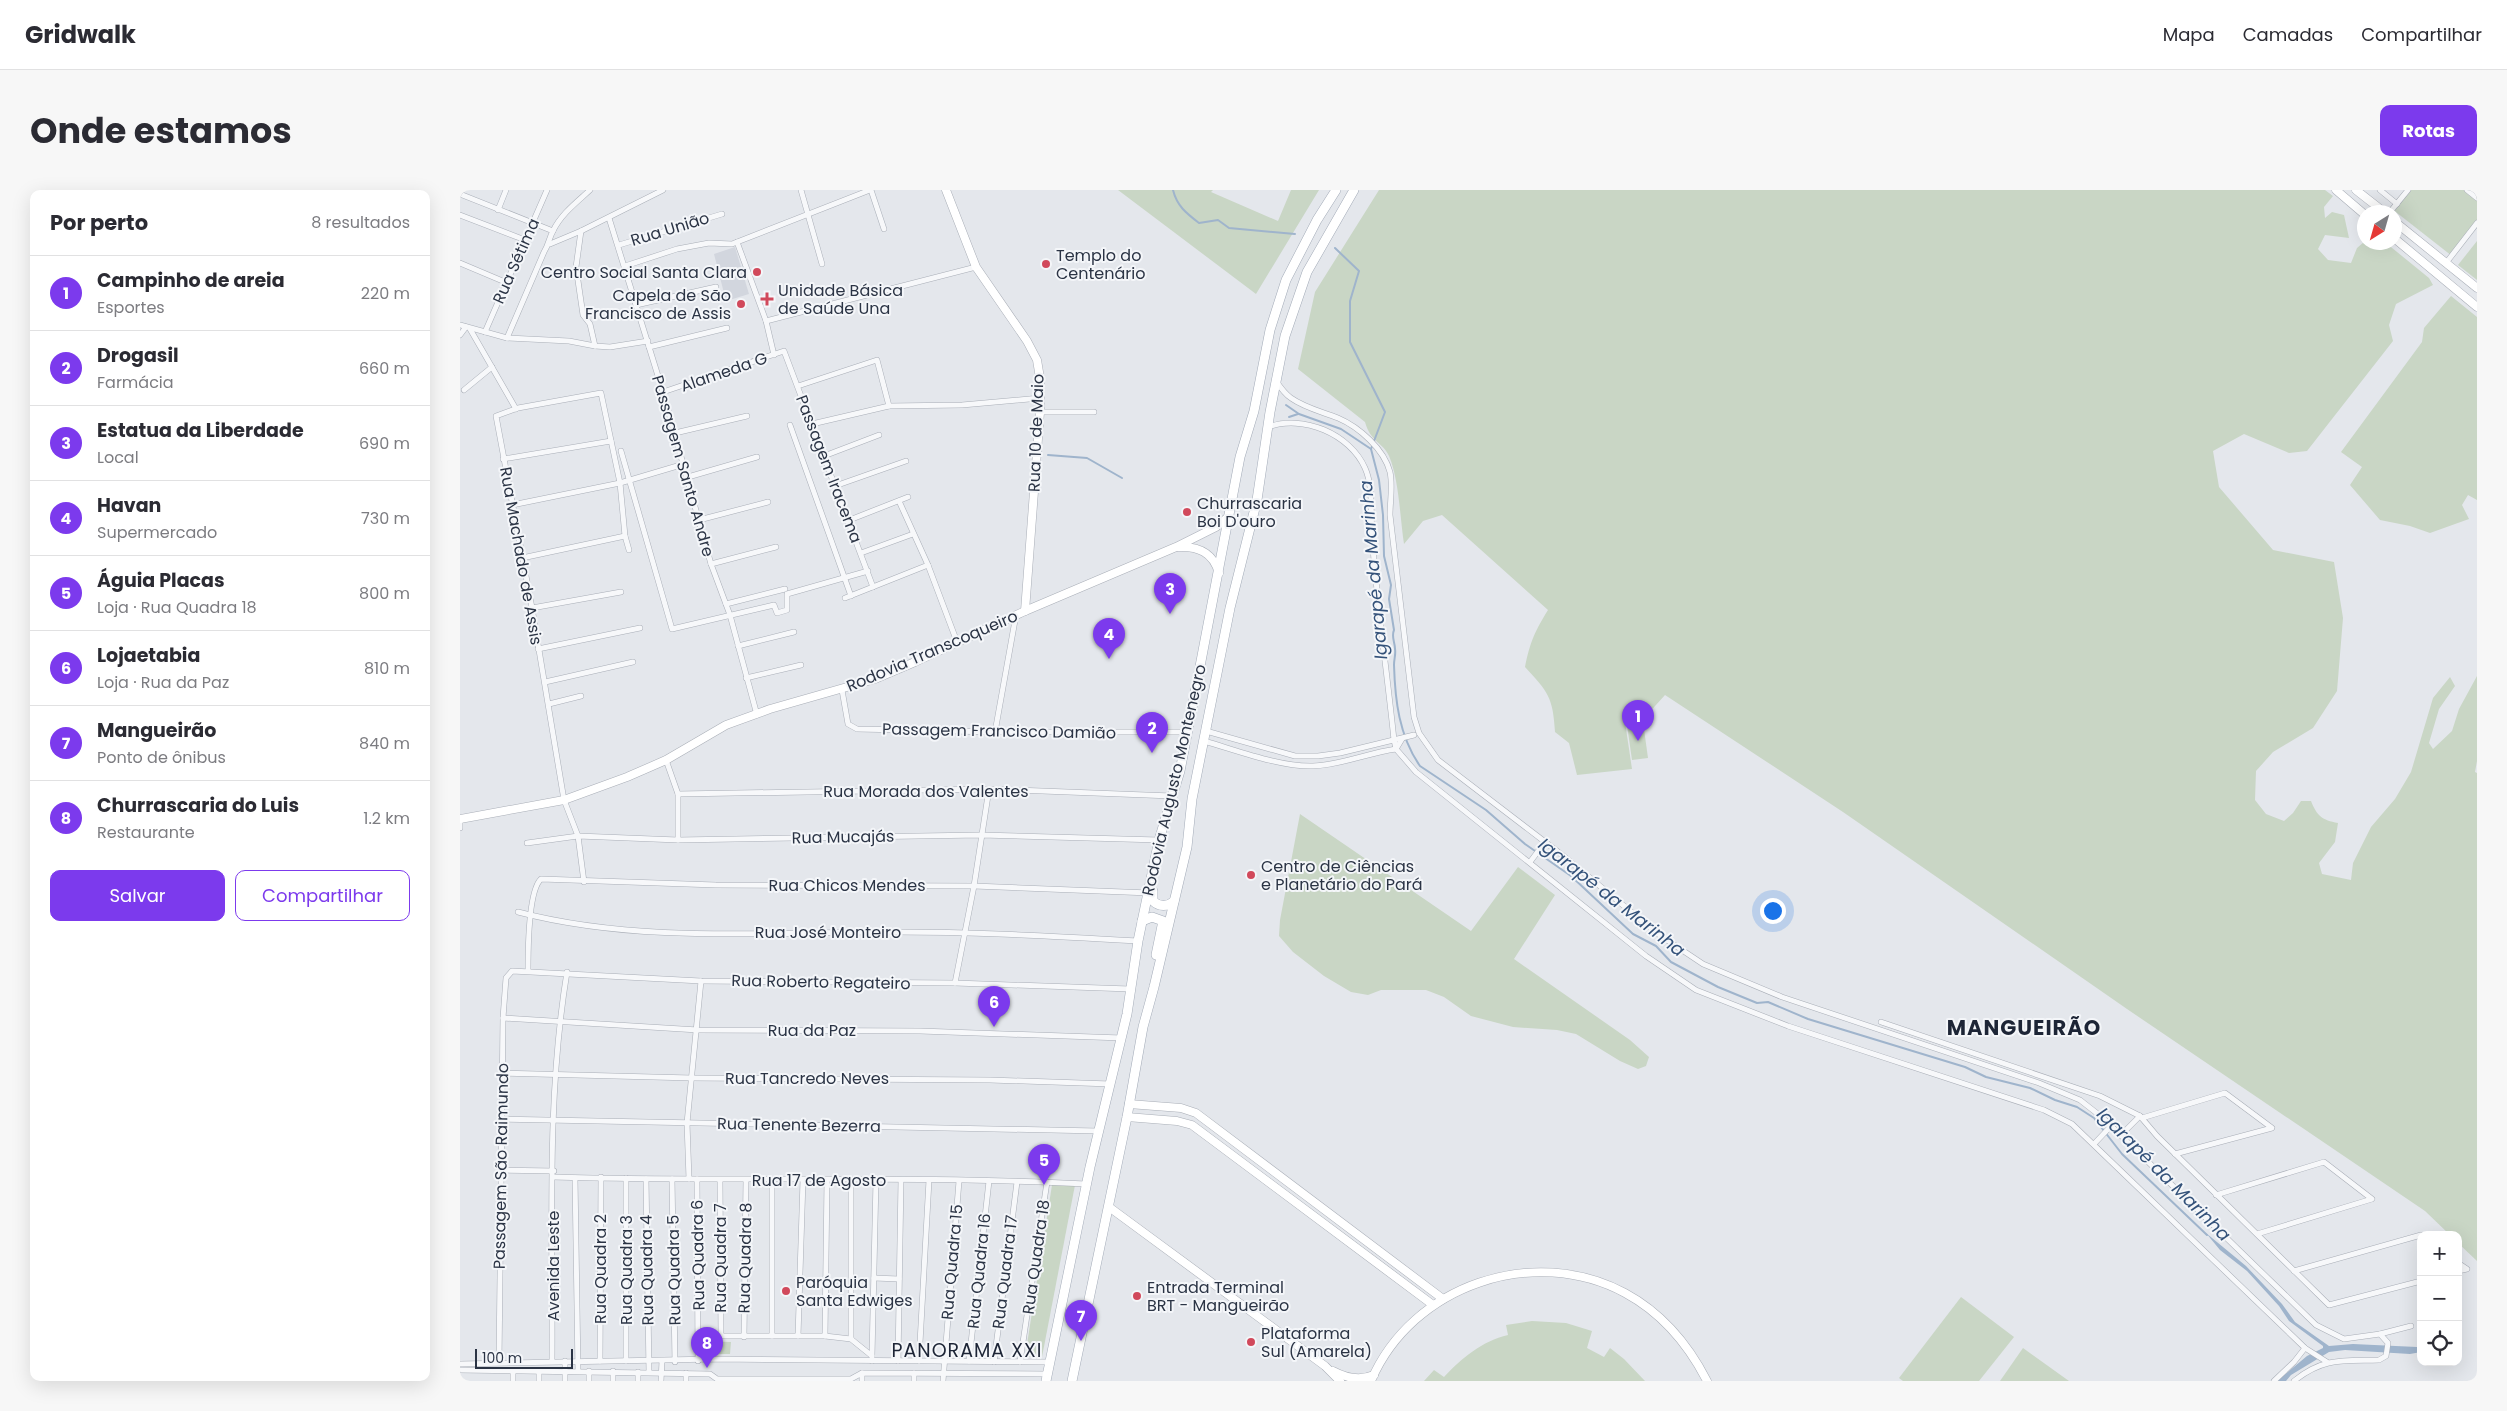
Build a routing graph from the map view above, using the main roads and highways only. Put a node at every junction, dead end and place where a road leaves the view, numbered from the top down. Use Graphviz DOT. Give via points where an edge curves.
graph roads {
  1 [pos="946,190"];
  2 [pos="1336,190"];
  3 [pos="1354,190"];
  4 [pos="2336,190"];
  5 [pos="2356,190"];
  6 [pos="2375,205"];
  7 [pos="2357,208"];
  8 [pos="2402,227"];
  9 [pos="2402,245"];
  10 [pos="2477,288"];
  11 [pos="2477,307"];
  12 [pos="1228,517"];
  13 [pos="1176,547"];
  14 [pos="1219,575"];
  15 [pos="1025,611"];
  16 [pos="460,819"];
  17 [pos="1150,893"];
  18 [pos="1174,901"];
  19 [pos="1142,921"];
  20 [pos="1154,987"];
  21 [pos="1129,1104"];
  22 [pos="1127,1117"];
  23 [pos="1109,1207"];
  24 [pos="1443,1299"];
  25 [pos="1433,1306"];
  26 [pos="1325,1366"];
  27 [pos="1046,1378"];
  28 [pos="1373,1378"];
  29 [pos="1072,1381"];
  30 [pos="1340,1381"];
  31 [pos="1708,1381"];
  1 -- 15 [label="main road, Rua 10 de Maio" via="976,267 1028,341 1037,360 1040,412"];
  2 -- 12 [label="main road, Rodovia Augusto Montenegro" via="1293,265 1270,330"];
  3 -- 18 [label="main road, Rodovia Augusto Montenegro" via="1307,272 1285,336 1257,500 1230,608 1192,799 1187,847"];
  4 -- 7 [label="main road"];
  5 -- 6 [label="main road"];
  8 -- 10 [label="main road"];
  9 -- 11 [label="main road"];
  12 -- 13 [label="main road, Rodovia Transcoqueiro" via="1216,527"];
  12 -- 14 [label="main road, Rodovia Augusto Montenegro"];
  13 -- 14 [label="main road" via="1196,548 1208,554"];
  13 -- 15 [label="main road, Rodovia Transcoqueiro"];
  14 -- 17 [label="main road, Rodovia Augusto Montenegro" via="1173,796 1159,840 1162,852"];
  15 -- 16 [label="main road, Rodovia Transcoqueiro" via="875,679 770,709 726,726 666,760 564,800"];
  17 -- 18 [label="main road" via="1157,904 1169,905"];
  17 -- 19 [label="main road, Rodovia Augusto Montenegro"];
  18 -- 20 [label="main road, Rodovia Augusto Montenegro"];
  19 -- 20 [label="main road" via="1152,917 1163,921 1152,972"];
  19 -- 27 [label="main road, Rodovia Augusto Montenegro" via="1122,1038 1086,1184"];
  20 -- 21 [label="main road, Rodovia Augusto Montenegro"];
  21 -- 22 [label="main road, Rodovia Augusto Montenegro"];
  21 -- 24 [label="main road" via="1196,1112"];
  22 -- 23 [label="main road, Rodovia Augusto Montenegro"];
  22 -- 25 [label="main road" via="1192,1125"];
  23 -- 26 [label="main road"];
  23 -- 29 [label="main road, Rodovia Augusto Montenegro"];
  24 -- 25 [label="main road"];
  24 -- 31 [label="main road" via="1483,1280 1523,1273 1555,1272 1602,1283 1625,1293 1665,1321 1696,1359"];
  25 -- 28 [label="main road" via="1402,1333"];
  26 -- 28 [label="main road" via="1351,1378"];
  26 -- 30 [label="main road"];
}
